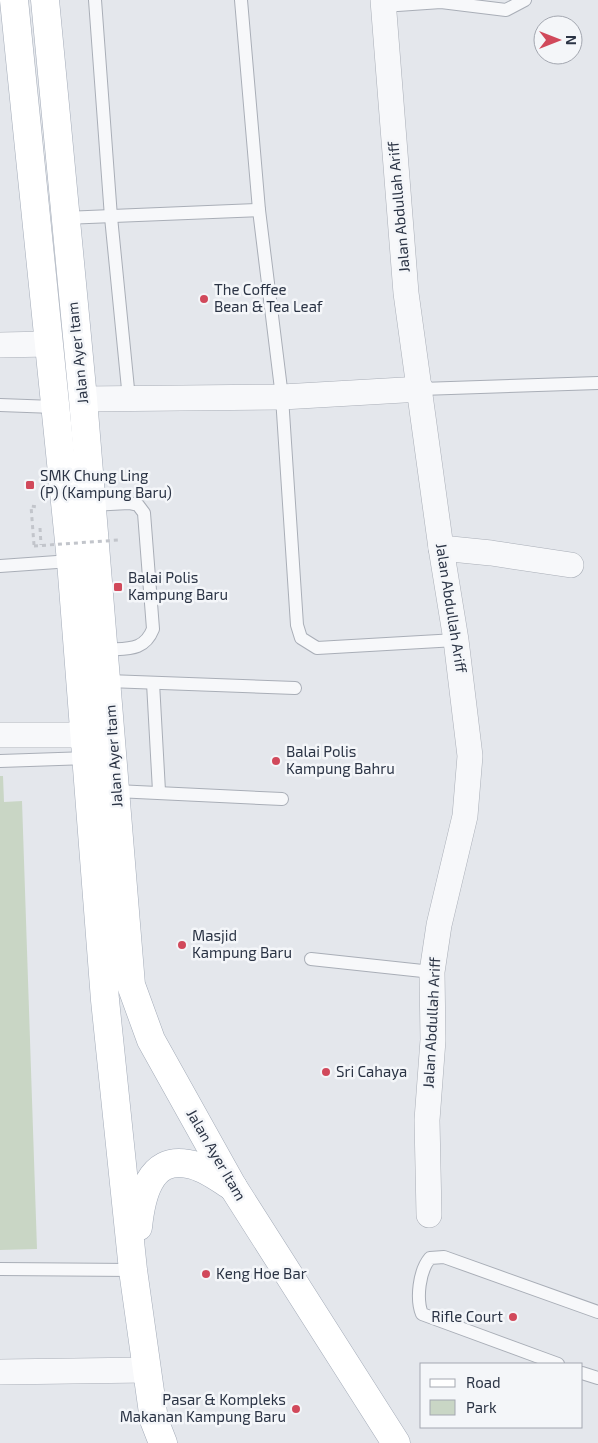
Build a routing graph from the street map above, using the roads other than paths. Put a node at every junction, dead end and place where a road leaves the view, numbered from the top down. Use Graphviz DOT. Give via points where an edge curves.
graph roads {
  1 [pos="14,0"];
  2 [pos="45,0"];
  3 [pos="95,0"];
  4 [pos="240,0"];
  5 [pos="526,0"];
  6 [pos="441,1"];
  7 [pos="383,3"];
  8 [pos="259,210"];
  9 [pos="111,217"];
  10 [pos="64,218"];
  11 [pos="49,344"];
  12 [pos="0,345"];
  13 [pos="598,384"];
  14 [pos="421,388"];
  15 [pos="282,396"];
  16 [pos="129,398"];
  17 [pos="84,399"];
  18 [pos="0,405"];
  19 [pos="54,407"];
  20 [pos="91,505"];
  21 [pos="441,548"];
  22 [pos="71,562"];
  23 [pos="571,565"];
  24 [pos="0,566"];
  25 [pos="456,640"];
  26 [pos="105,650"];
  27 [pos="108,681"];
  28 [pos="154,683"];
  29 [pos="295,688"];
  30 [pos="0,735"];
  31 [pos="87,747"];
  32 [pos="0,761"];
  33 [pos="116,791"];
  34 [pos="159,791"];
  35 [pos="282,799"];
  36 [pos="311,959"];
  37 [pos="432,972"];
  38 [pos="233,1187"];
  39 [pos="429,1215"];
  40 [pos="0,1269"];
  41 [pos="133,1270"];
  42 [pos="598,1312"];
  43 [pos="555,1363"];
  44 [pos="146,1370"];
  45 [pos="0,1372"];
  46 [pos="583,1372"];
  47 [pos="598,1378"];
  48 [pos="156,1435"];
  49 [pos="396,1443"];
  1 -- 11 [label="main road, Jalan Ayer Itam"];
  2 -- 10 [label="main road, Jalan Ayer Itam"];
  3 -- 9 [label="lane"];
  4 -- 8 [label="lane"];
  5 -- 6 [label="lane" via="506,10"];
  6 -- 7 [label="lane"];
  7 -- 14 [label="street, Jalan Abdullah Ariff" via="406,293"];
  8 -- 9 [label="lane"];
  8 -- 15 [label="lane"];
  9 -- 10 [label="lane"];
  9 -- 16 [label="lane"];
  10 -- 17 [label="main road, Jalan Ayer Itam"];
  11 -- 12 [label="street"];
  11 -- 19 [label="main road, Jalan Ayer Itam"];
  13 -- 14 [label="lane"];
  14 -- 15 [label="street"];
  14 -- 21 [label="street, Jalan Abdullah Ariff"];
  15 -- 16 [label="street"];
  15 -- 25 [label="lane" via="297,625 301,638 317,648"];
  16 -- 17 [label="street"];
  17 -- 20 [label="main road, Jalan Ayer Itam"];
  18 -- 19 [label="lane"];
  19 -- 22 [label="main road, Jalan Ayer Itam"];
  20 -- 26 [label="main road, Jalan Ayer Itam"];
  20 -- 26 [label="lane" via="129,502 138,504 144,513 153,629 149,640 141,646"];
  21 -- 23 [label="street"];
  21 -- 25 [label="street, Jalan Abdullah Ariff"];
  22 -- 24 [label="lane"];
  22 -- 31 [label="main road, Jalan Ayer Itam"];
  25 -- 37 [label="street, Jalan Abdullah Ariff" via="470,756 465,816 439,924"];
  26 -- 27 [label="main road, Jalan Ayer Itam"];
  27 -- 28 [label="lane"];
  27 -- 33 [label="main road, Jalan Ayer Itam"];
  28 -- 29 [label="lane"];
  28 -- 34 [label="lane"];
  30 -- 31 [label="street"];
  31 -- 32 [label="lane"];
  31 -- 41 [label="main road, Jalan Ayer Itam" via="105,1000"];
  33 -- 34 [label="lane"];
  33 -- 38 [label="main road, Jalan Ayer Itam" via="131,985 151,1040"];
  34 -- 35 [label="lane"];
  36 -- 37 [label="lane"];
  37 -- 39 [label="street, Jalan Abdullah Ariff" via="433,1040 427,1120"];
  38 -- 41 [label="main road" via="190,1164 170,1164 161,1168 151,1177 144,1192"];
  38 -- 49 [label="main road, Jalan Ayer Itam"];
  40 -- 41 [label="lane"];
  41 -- 44 [label="main road, Jalan Ayer Itam"];
  42 -- 43 [label="lane" via="444,1257 430,1258 418,1296 419,1308 427,1318"];
  44 -- 45 [label="street"];
  44 -- 48 [label="main road, Jalan Ayer Itam"];
  46 -- 47 [label="lane"];
}
